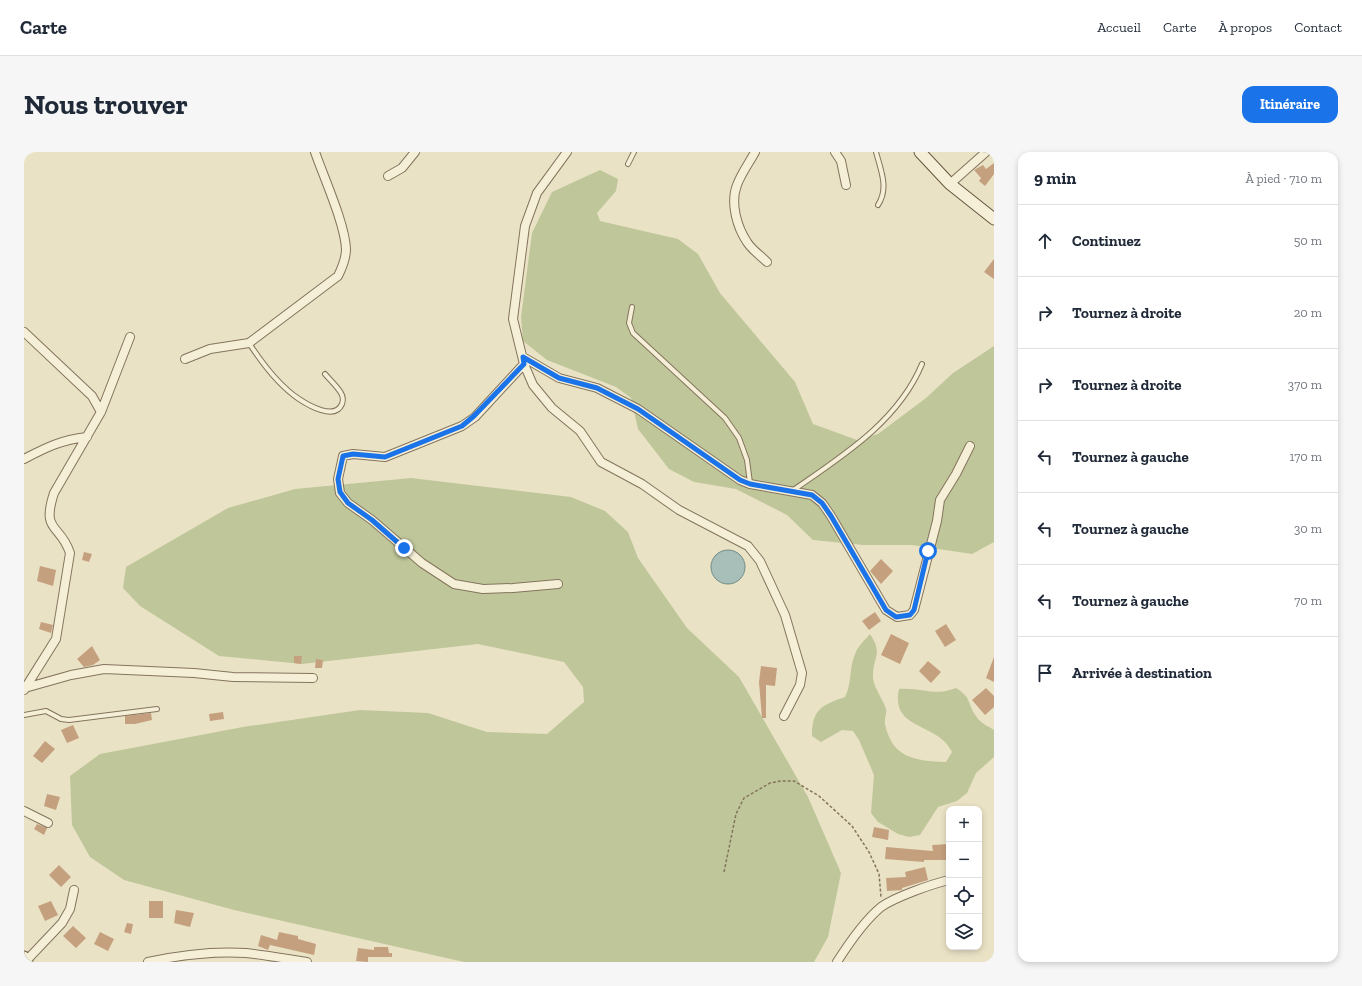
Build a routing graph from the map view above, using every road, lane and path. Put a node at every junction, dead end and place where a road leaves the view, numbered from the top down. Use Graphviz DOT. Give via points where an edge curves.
graph roads {
  1 [pos="315,152"];
  2 [pos="415,152"];
  3 [pos="567,152"];
  4 [pos="634,152"];
  5 [pos="755,152"];
  6 [pos="835,152"];
  7 [pos="876,152"];
  8 [pos="920,152"];
  9 [pos="986,152"];
  10 [pos="628,164"];
  11 [pos="388,176"];
  12 [pos="950,184"];
  13 [pos="846,185"];
  14 [pos="878,205"];
  15 [pos="994,219"];
  16 [pos="767,262"];
  17 [pos="632,308"];
  18 [pos="24,332"];
  19 [pos="130,337"];
  20 [pos="249,343"];
  21 [pos="185,359"];
  22 [pos="523,361"];
  23 [pos="922,364"];
  24 [pos="325,374"];
  25 [pos="101,412"];
  26 [pos="87,437"];
  27 [pos="970,446"];
  28 [pos="24,459"];
  29 [pos="750,484"];
  30 [pos="791,492"];
  31 [pos="558,584"];
  32 [pos="313,678"];
  33 [pos="25,689"];
  34 [pos="157,709"];
  35 [pos="24,715"];
  36 [pos="784,716"];
  37 [pos="24,811"];
  38 [pos="48,823"];
  39 [pos="724,872"];
  40 [pos="946,881"];
  41 [pos="74,890"];
  42 [pos="882,907"];
  43 [pos="26,960"];
  44 [pos="148,962"];
  45 [pos="307,962"];
  46 [pos="837,962"];
  1 -- 20 [label="street" via="344,235 344,265 331,282"];
  2 -- 11 [label="street" via="402,168"];
  3 -- 22 [label="street" via="537,193 525,226 513,319"];
  4 -- 10 [label="lane"];
  5 -- 16 [label="street" via="737,185 734,206 747,243"];
  6 -- 13 [label="street" via="843,167"];
  7 -- 14 [label="lane" via="884,186 884,196"];
  8 -- 12 [label="street"];
  9 -- 12 [label="street"];
  12 -- 15 [label="street"];
  17 -- 29 [label="lane" via="629,323 633,334 725,418 739,438 747,460"];
  18 -- 25 [label="street" via="92,396"];
  19 -- 25 [label="street"];
  20 -- 21 [label="street" via="210,349"];
  20 -- 24 [label="lane" via="262,364 298,398 326,412 332,412 341,407 342,394"];
  22 -- 29 [label="street" via="559,378 597,388 638,409 740,480"];
  22 -- 31 [label="street" via="462,426 385,457 353,454 343,456 338,479 340,492 348,503 422,563 454,584 483,588"];
  22 -- 36 [label="street" via="533,384 552,408 580,431 601,462 642,484 679,510 748,546 760,561 785,615 802,673 800,685"];
  23 -- 30 [label="lane" via="903,399 880,424"];
  25 -- 26 [label="street"];
  26 -- 28 [label="street" via="61,441"];
  26 -- 33 [label="street" via="54,494 50,508 50,522 67,543 70,553 56,639"];
  27 -- 30 [label="street" via="940,500 914,610 910,615 896,617 886,610 822,503 812,495"];
  29 -- 30 [label="street"];
  32 -- 33 [label="street" via="233,677 104,669 71,675"];
  34 -- 35 [label="lane" via="69,720 46,712"];
  37 -- 38 [label="street"];
  39 -- 42 [label="path" via="736,814 744,798 770,783 794,781 819,796 852,826 869,852 879,874"];
  40 -- 42 [label="street" via="921,888"];
  41 -- 43 [label="street" via="70,909 62,923"];
  42 -- 46 [label="street" via="854,935"];
  44 -- 45 [label="street" via="175,956 220,953"];
}
